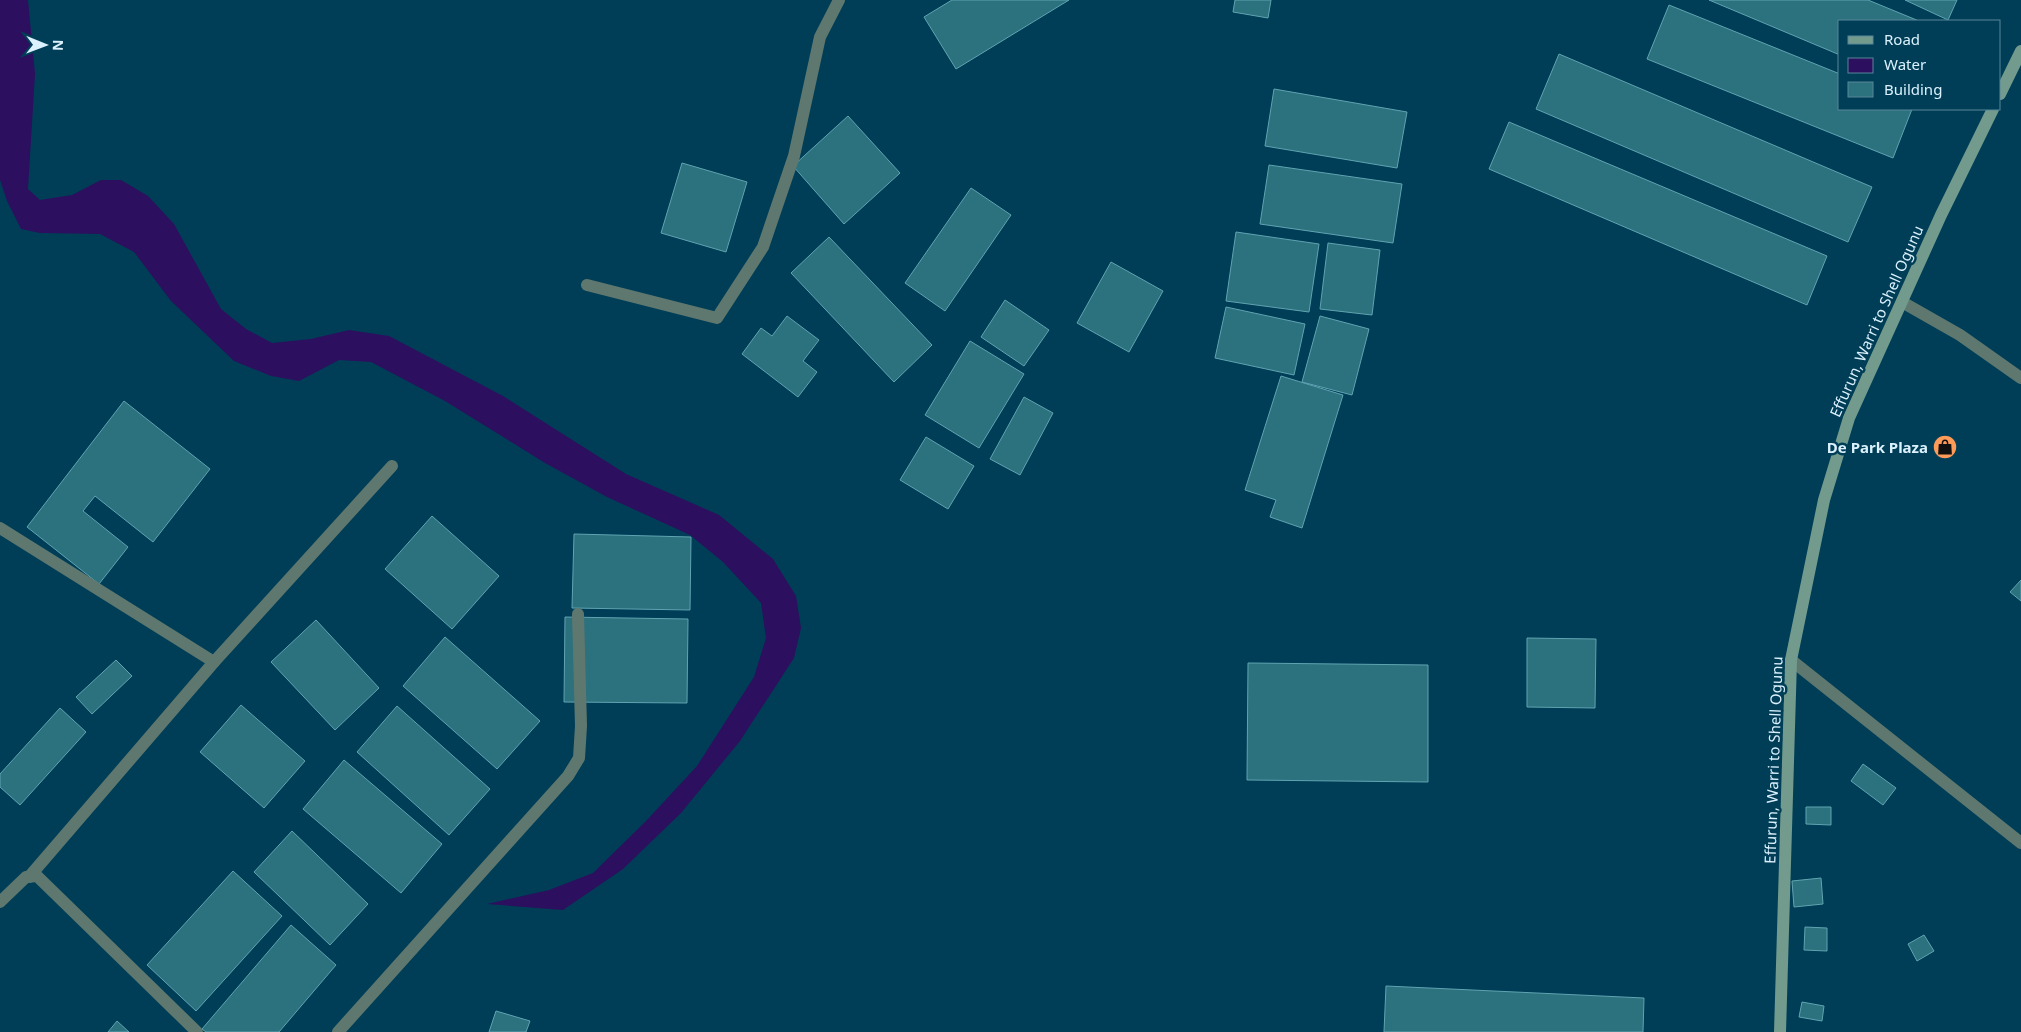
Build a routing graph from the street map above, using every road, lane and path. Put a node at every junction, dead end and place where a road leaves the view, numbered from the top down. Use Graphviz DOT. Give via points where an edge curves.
graph roads {
  1 [pos="839,0"];
  2 [pos="2021,50"];
  3 [pos="2001,92"];
  4 [pos="1993,110"];
  5 [pos="587,285"];
  6 [pos="1902,302"];
  7 [pos="2021,378"];
  8 [pos="392,466"];
  9 [pos="0,528"];
  10 [pos="578,614"];
  11 [pos="1791,660"];
  12 [pos="214,662"];
  13 [pos="2021,843"];
  14 [pos="29,877"];
  15 [pos="0,902"];
  16 [pos="197,1032"];
  17 [pos="338,1032"];
  18 [pos="1780,1032"];
  1 -- 5 [label="street" via="820,37 794,156 763,246 717,318"];
  2 -- 3 [label="street"];
  4 -- 6 [label="street, Effurun, Warri to Shell Ogunu"];
  6 -- 7 [label="street" via="1960,335"];
  6 -- 11 [label="street, Effurun, Warri to Shell Ogunu" via="1849,418 1824,500"];
  8 -- 12 [label="street"];
  9 -- 12 [label="street"];
  10 -- 17 [label="street" via="579,758 568,776"];
  11 -- 13 [label="street"];
  11 -- 18 [label="street, Effurun, Warri to Shell Ogunu"];
  12 -- 14 [label="street"];
  14 -- 15 [label="street"];
  14 -- 16 [label="street" via="37,876"];
}
